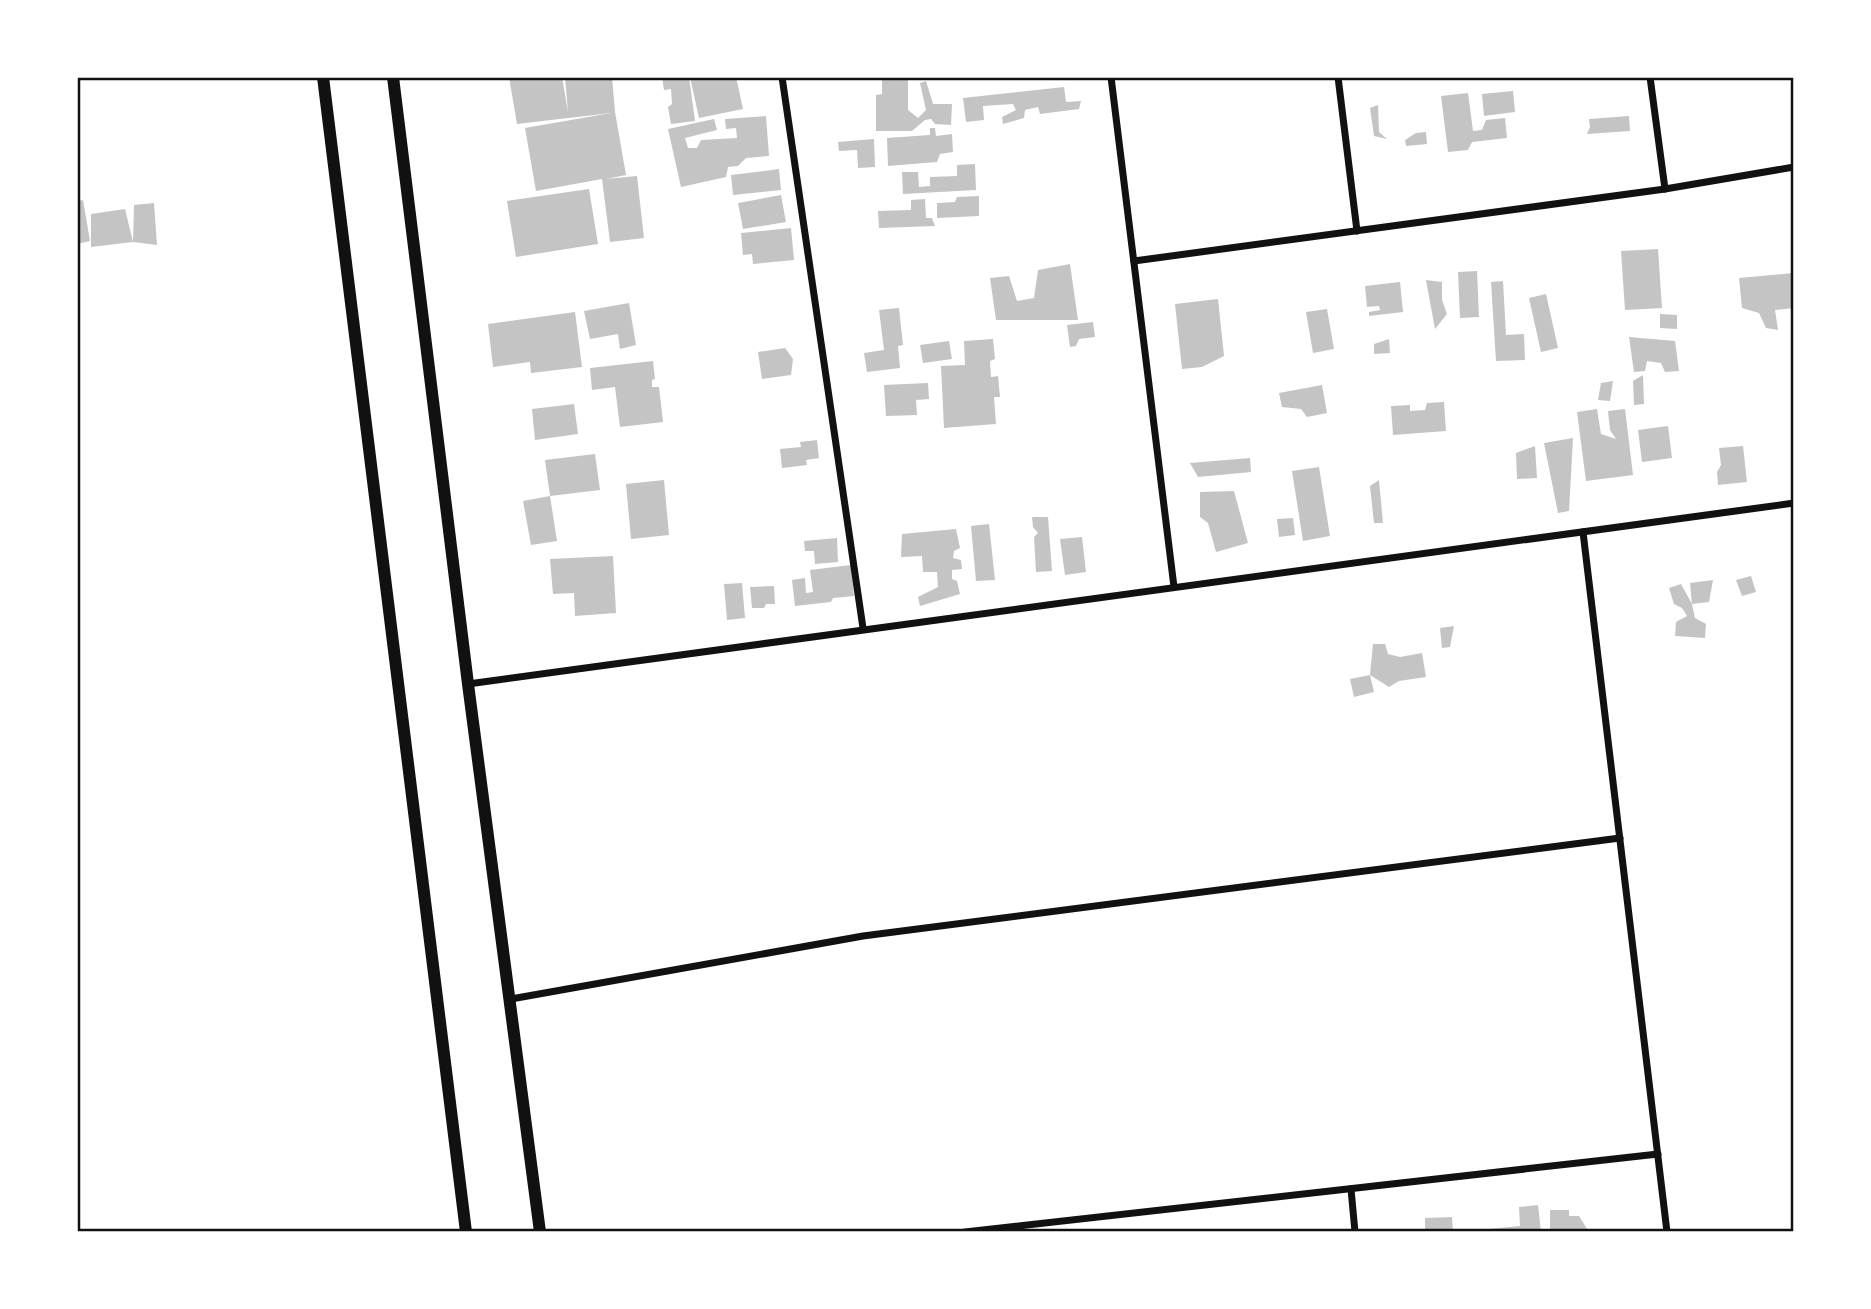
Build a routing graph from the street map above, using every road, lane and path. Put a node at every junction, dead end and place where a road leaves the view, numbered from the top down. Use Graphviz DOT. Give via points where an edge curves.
graph roads {
  1 [pos="323,77"];
  2 [pos="393,77"];
  3 [pos="782,77"];
  4 [pos="1111,77"];
  5 [pos="1338,77"];
  6 [pos="1650,77"];
  7 [pos="1794,167"];
  8 [pos="1665,188"];
  9 [pos="1357,231"];
  10 [pos="1134,261"];
  11 [pos="1794,503"];
  12 [pos="1583,532"];
  13 [pos="1174,587"];
  14 [pos="863,628"];
  15 [pos="468,684"];
  16 [pos="1620,838"];
  17 [pos="511,999"];
  18 [pos="1658,1154"];
  19 [pos="1351,1189"];
  20 [pos="980,1231"];
  21 [pos="466,1232"];
  22 [pos="540,1232"];
  23 [pos="965,1232"];
  24 [pos="1355,1232"];
  25 [pos="1667,1232"];
  1 -- 21 [label="street"];
  2 -- 15 [label="street"];
  3 -- 14 [label="street"];
  4 -- 10 [label="street"];
  5 -- 9 [label="street"];
  6 -- 8 [label="street"];
  7 -- 8 [label="street"];
  8 -- 9 [label="street"];
  9 -- 10 [label="street"];
  10 -- 13 [label="street"];
  11 -- 12 [label="street"];
  12 -- 13 [label="street"];
  12 -- 16 [label="street"];
  13 -- 14 [label="street"];
  14 -- 15 [label="street"];
  15 -- 17 [label="street"];
  16 -- 17 [label="street" via="863,936"];
  16 -- 18 [label="street"];
  17 -- 22 [label="street"];
  18 -- 19 [label="street"];
  18 -- 25 [label="street"];
  19 -- 20 [label="street"];
  19 -- 24 [label="street"];
  20 -- 23 [label="street"];
}
